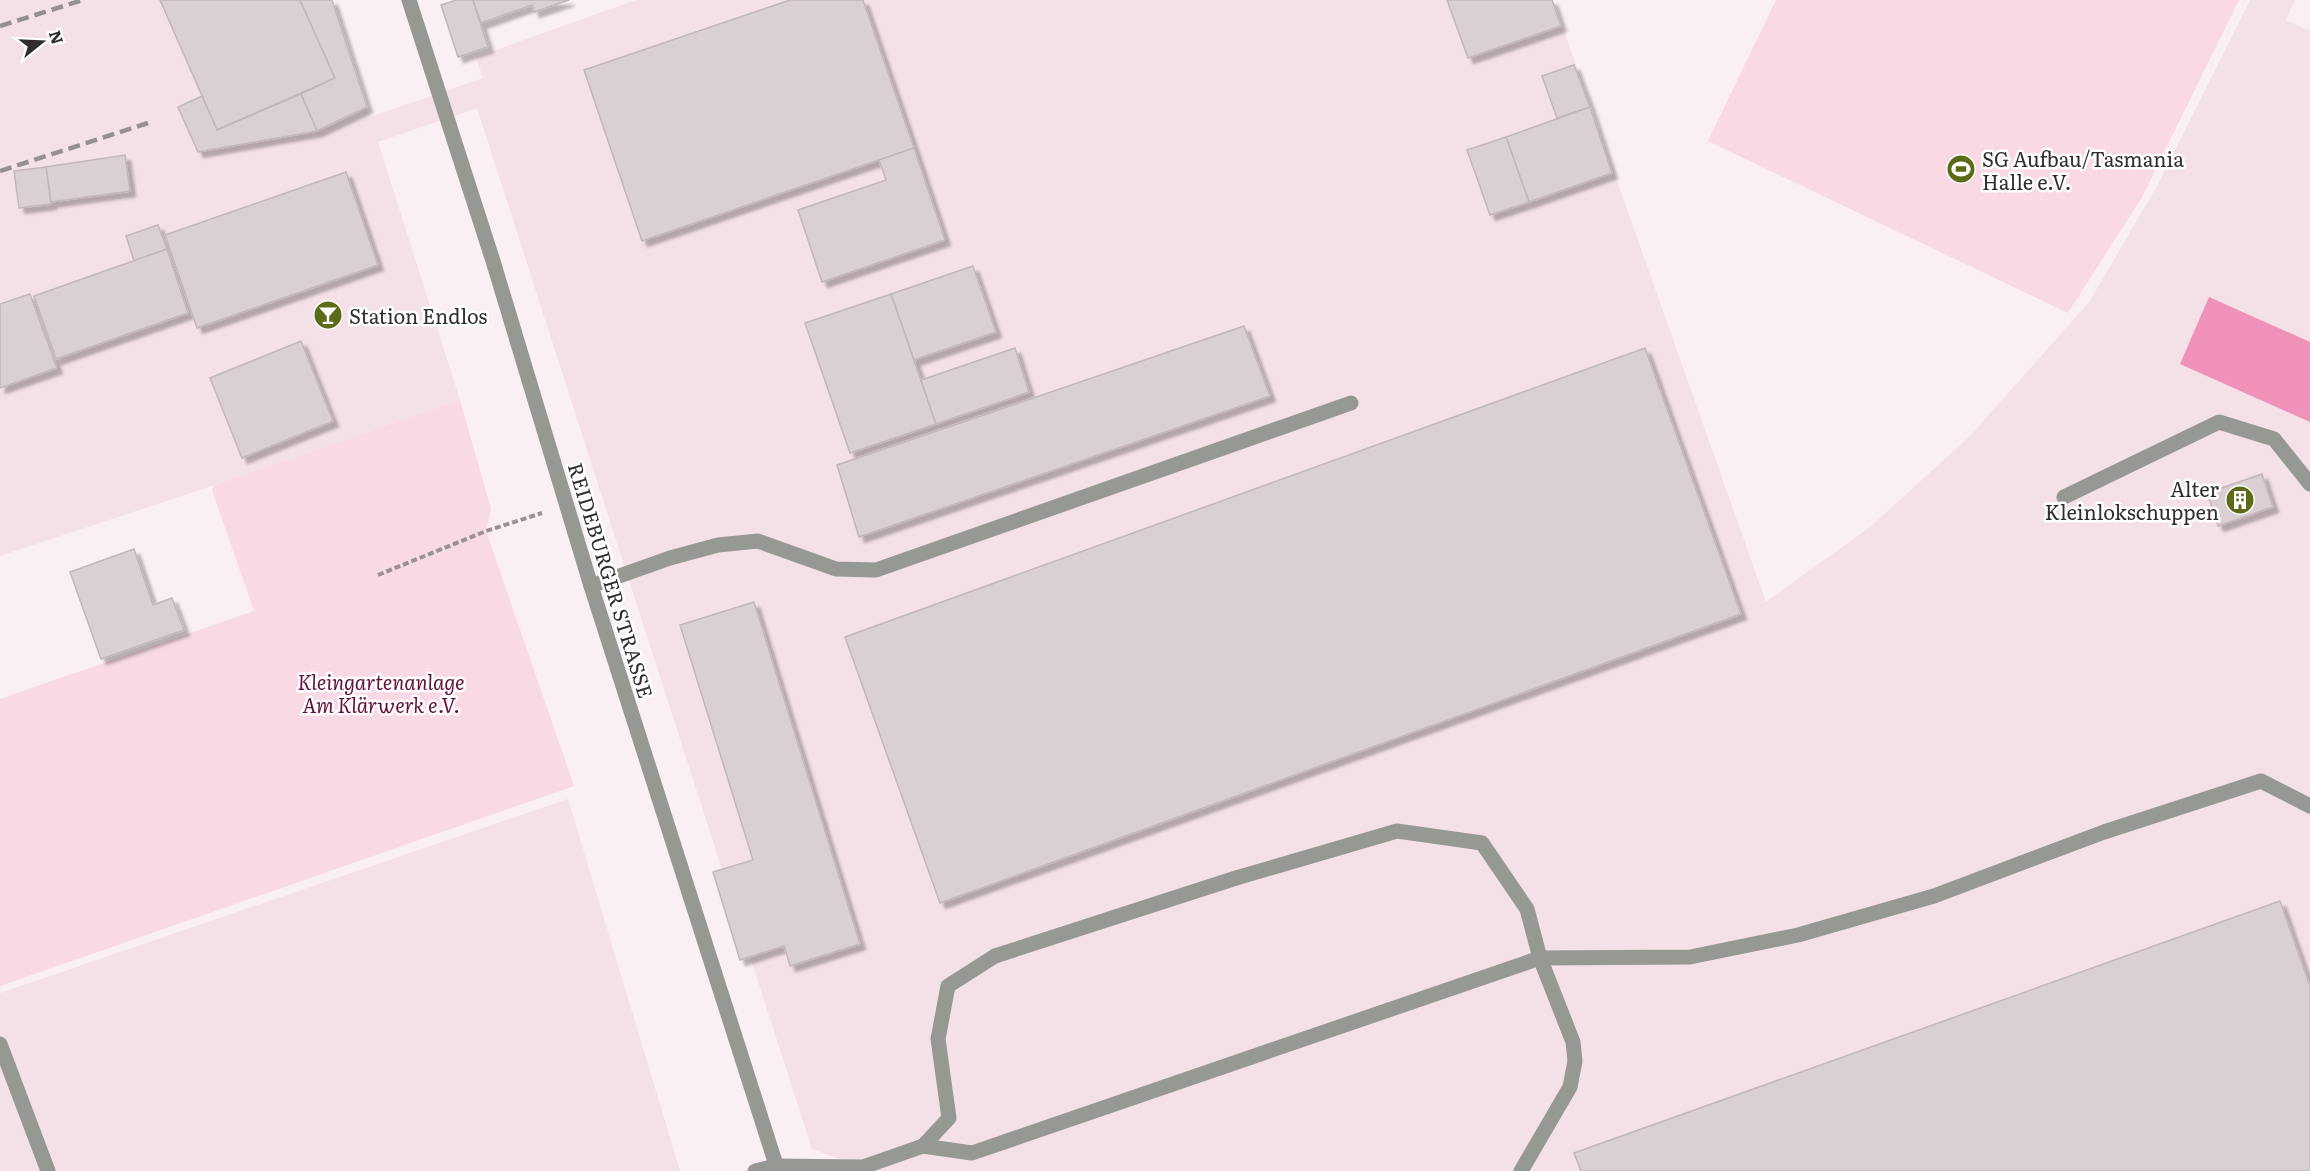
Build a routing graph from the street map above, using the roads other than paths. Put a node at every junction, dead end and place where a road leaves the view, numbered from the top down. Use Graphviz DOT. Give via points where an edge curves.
graph roads {
  1 [pos="409,0"];
  2 [pos="1351,403"];
  3 [pos="2310,484"];
  4 [pos="2064,497"];
  5 [pos="591,586"];
  6 [pos="2310,806"];
  7 [pos="1540,958"];
  8 [pos="0,1044"];
  9 [pos="923,1146"];
  10 [pos="777,1168"];
  11 [pos="48,1171"];
  12 [pos="755,1171"];
  13 [pos="1521,1171"];
  1 -- 5 [label="street, REIDEBURGER STRASSE"];
  2 -- 5 [label="street" via="876,570 836,569 758,541 670,558"];
  3 -- 4 [label="street" via="2274,439 2219,422"];
  5 -- 10 [label="street, REIDEBURGER STRASSE"];
  6 -- 7 [label="street" via="2261,781 2104,832 1934,896 1798,935 1690,957"];
  7 -- 9 [label="street" via="972,1153"];
  7 -- 9 [label="street" via="1527,909 1482,843 1398,831 1236,878 995,956 948,986 938,1039 949,1118"];
  7 -- 13 [label="street" via="1573,1042 1575,1061 1570,1087"];
  8 -- 11 [label="street"];
  9 -- 10 [label="street" via="863,1167"];
  10 -- 12 [label="street"];
}
